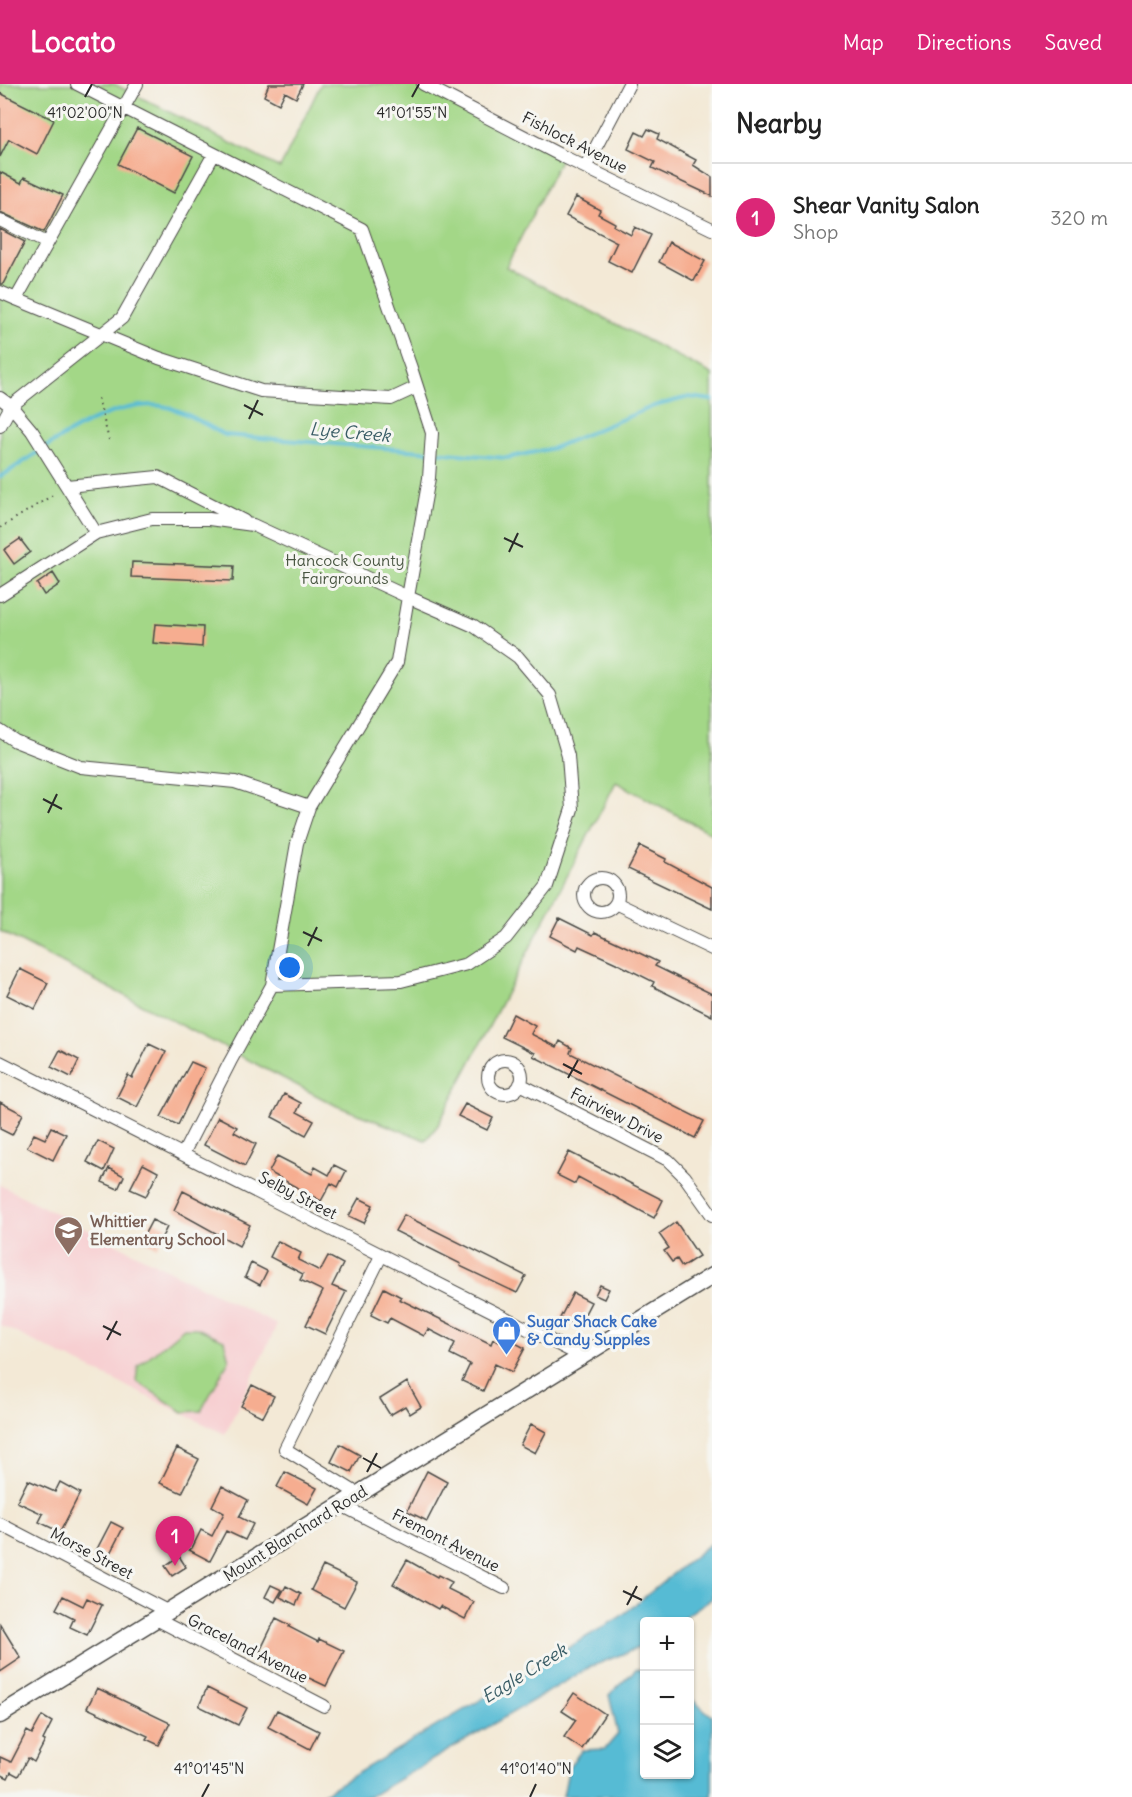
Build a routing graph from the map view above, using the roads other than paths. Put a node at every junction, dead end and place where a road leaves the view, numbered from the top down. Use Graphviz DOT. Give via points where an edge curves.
graph roads {
  1 [pos="77,84"];
  2 [pos="137,84"];
  3 [pos="629,84"];
  4 [pos="430,86"];
  5 [pos="125,108"];
  6 [pos="214,154"];
  7 [pos="586,166"];
  8 [pos="0,220"];
  9 [pos="712,229"];
  10 [pos="47,243"];
  11 [pos="0,292"];
  12 [pos="16,299"];
  13 [pos="102,335"];
  14 [pos="417,387"];
  15 [pos="0,398"];
  16 [pos="11,406"];
  17 [pos="0,426"];
  18 [pos="67,486"];
  19 [pos="253,525"];
  20 [pos="96,533"];
  21 [pos="0,595"];
  22 [pos="408,597"];
  23 [pos="0,731"];
  24 [pos="309,807"];
  25 [pos="616,903"];
  26 [pos="712,949"];
  27 [pos="272,985"];
  28 [pos="0,1062"];
  29 [pos="520,1084"];
  30 [pos="183,1154"];
  31 [pos="712,1215"];
  32 [pos="381,1256"];
  33 [pos="712,1276"];
  34 [pos="581,1356"];
  35 [pos="358,1494"];
  36 [pos="341,1505"];
  37 [pos="0,1524"];
  38 [pos="504,1588"];
  39 [pos="162,1616"];
  40 [pos="324,1706"];
  41 [pos="0,1715"];
  1 -- 5 [label="street"];
  2 -- 5 [label="street"];
  3 -- 7 [label="street"];
  4 -- 7 [label="street, Fishlock Avenue"];
  5 -- 6 [label="street"];
  5 -- 10 [label="street"];
  6 -- 13 [label="street" via="122,318"];
  6 -- 14 [label="street" via="362,229"];
  7 -- 9 [label="street, Fishlock Avenue"];
  8 -- 10 [label="street"];
  10 -- 12 [label="street"];
  11 -- 12 [label="street"];
  12 -- 13 [label="street"];
  13 -- 14 [label="street" via="261,391 391,399"];
  13 -- 16 [label="street"];
  14 -- 22 [label="street" via="432,433 429,478"];
  15 -- 16 [label="street"];
  16 -- 17 [label="street"];
  16 -- 18 [label="street"];
  18 -- 19 [label="street" via="158,477"];
  18 -- 20 [label="street"];
  19 -- 20 [label="street" via="209,519 152,519"];
  19 -- 22 [label="street"];
  20 -- 21 [label="street"];
  22 -- 24 [label="street" via="397,662"];
  22 -- 27 [label="street" via="483,632 518,657 550,695 568,756 572,809 547,886 506,938 467,964 401,981"];
  23 -- 24 [label="street" via="15,741 81,767 235,782"];
  24 -- 27 [label="street" via="297,843"];
  25 -- 26 [label="street"];
  27 -- 30 [label="street"];
  28 -- 30 [label="street, Selby Street"];
  29 -- 31 [label="street, Fairview Drive" via="668,1160"];
  30 -- 32 [label="street, Selby Street"];
  32 -- 34 [label="street, Selby Street"];
  32 -- 35 [label="street" via="285,1449"];
  33 -- 34 [label="main road, Mount Blanchard Road"];
  34 -- 35 [label="main road, Mount Blanchard Road"];
  35 -- 36 [label="main road, Mount Blanchard Road"];
  36 -- 38 [label="street, Fremont Avenue"];
  36 -- 39 [label="main road, Mount Blanchard Road"];
  37 -- 39 [label="street, Morse Street"];
  39 -- 40 [label="street, Graceland Avenue"];
  39 -- 41 [label="main road, Mount Blanchard Road"];
}
